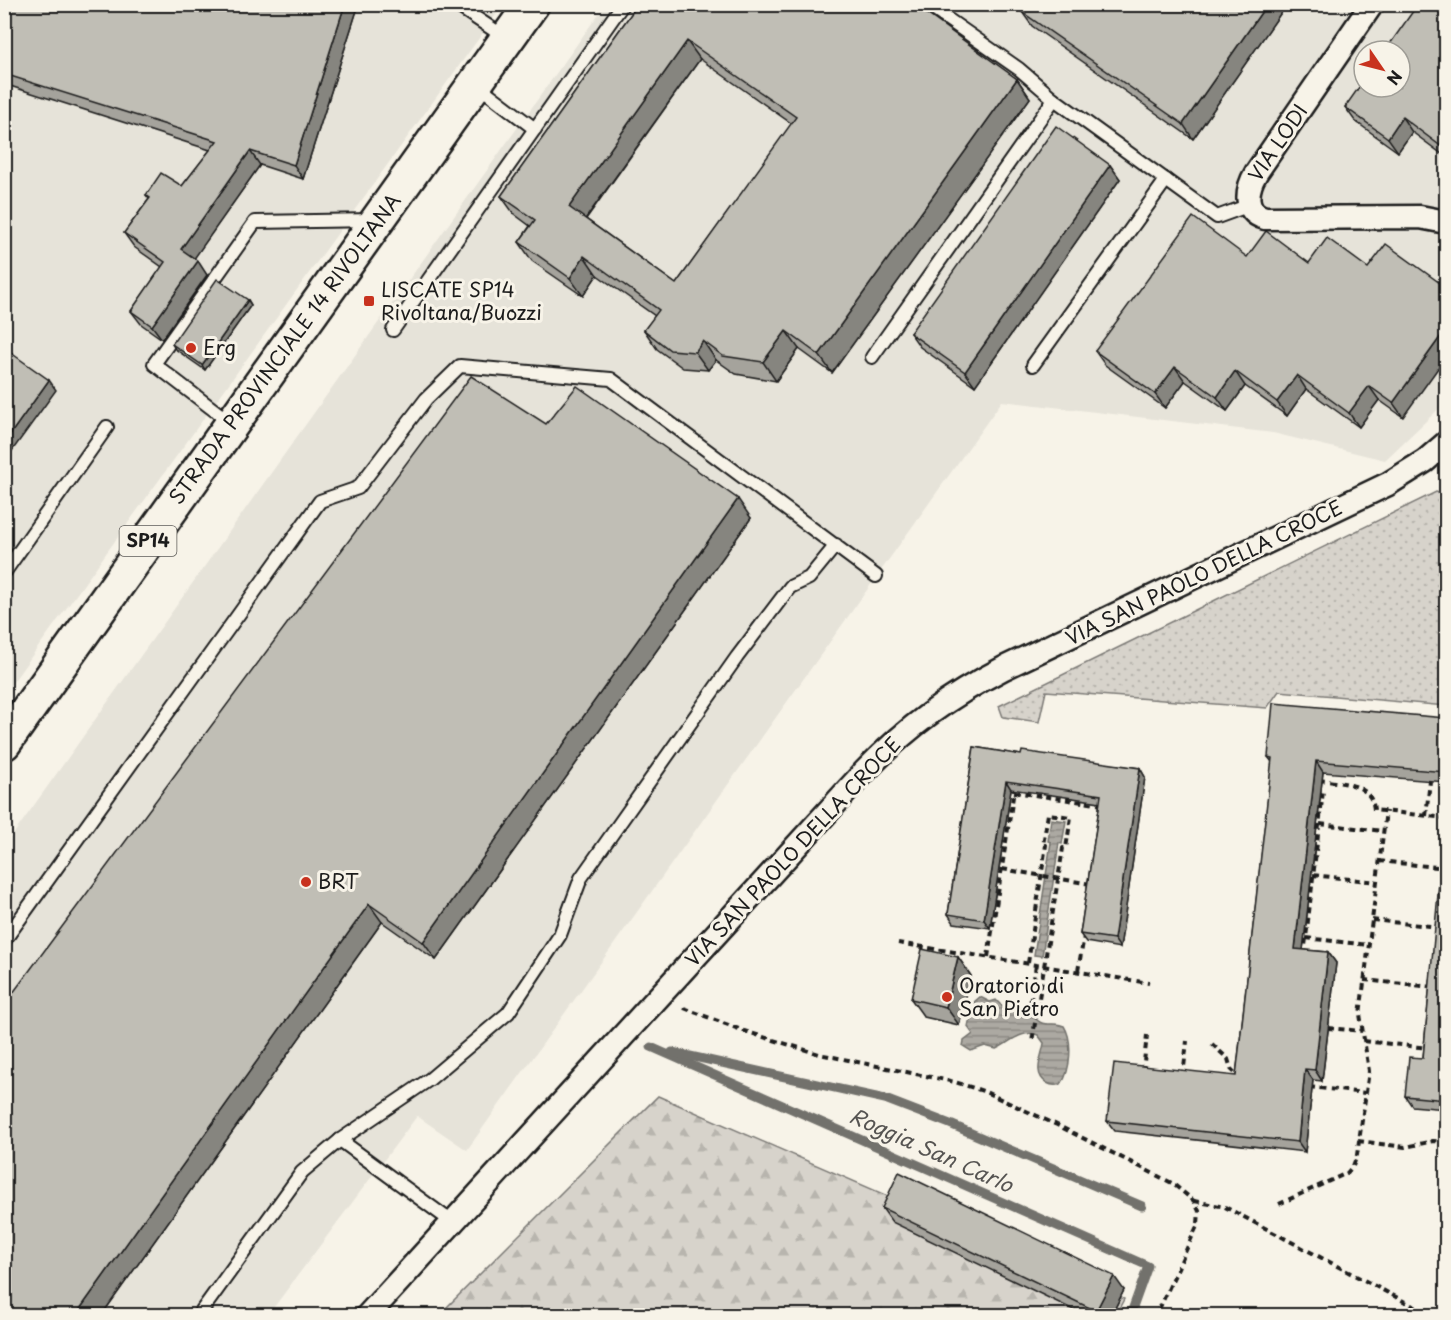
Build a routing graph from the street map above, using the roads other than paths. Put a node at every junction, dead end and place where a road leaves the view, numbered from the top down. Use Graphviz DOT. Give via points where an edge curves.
graph roads {
  1 [pos="459,4"];
  2 [pos="623,4"];
  3 [pos="926,4"];
  4 [pos="1372,4"];
  5 [pos="523,16"];
  6 [pos="475,84"];
  7 [pos="1054,99"];
  8 [pos="535,129"];
  9 [pos="1166,180"];
  10 [pos="1250,204"];
  11 [pos="378,219"];
  12 [pos="1446,222"];
  13 [pos="393,330"];
  14 [pos="872,357"];
  15 [pos="1033,365"];
  16 [pos="232,424"];
  17 [pos="107,427"];
  18 [pos="1446,443"];
  19 [pos="836,545"];
  20 [pos="4,573"];
  21 [pos="876,576"];
  22 [pos="4,743"];
  23 [pos="4,941"];
  24 [pos="340,1140"];
  25 [pos="452,1222"];
  26 [pos="198,1316"];
  27 [pos="367,1316"];
  1 -- 5 [label="lane" via="460,8"];
  2 -- 8 [label="lane"];
  3 -- 7 [label="lane" via="1019,69"];
  4 -- 10 [label="street, VIA LODI" via="1256,173 1248,188"];
  5 -- 6 [label="main road, STRADA PROVINCIALE 14 RIVOLTANA / SP14"];
  6 -- 8 [label="lane"];
  6 -- 11 [label="main road, STRADA PROVINCIALE 14 RIVOLTANA / SP14"];
  7 -- 9 [label="lane"];
  7 -- 14 [label="lane"];
  8 -- 13 [label="lane"];
  9 -- 10 [label="lane" via="1217,217"];
  9 -- 15 [label="lane"];
  10 -- 12 [label="street, VIA LODI" via="1265,218 1420,217"];
  11 -- 16 [label="main road, STRADA PROVINCIALE 14 RIVOLTANA / SP14"];
  11 -- 16 [label="lane" via="255,222 154,364"];
  16 -- 22 [label="main road, STRADA PROVINCIALE 14 RIVOLTANA / SP14"];
  17 -- 20 [label="lane"];
  18 -- 25 [label="street, VIA SAN PAOLO DELLA CROCE" via="1412,470 1378,489 1004,668 930,713 865,771"];
  19 -- 21 [label="lane"];
  19 -- 23 [label="lane" via="611,379 460,366 426,399 358,488 320,501"];
  19 -- 24 [label="lane" via="809,578 790,587 581,878 560,935 508,1013 430,1079"];
  24 -- 25 [label="lane"];
  24 -- 26 [label="lane" via="302,1172"];
  25 -- 27 [label="street, VIA SAN PAOLO DELLA CROCE"];
}
